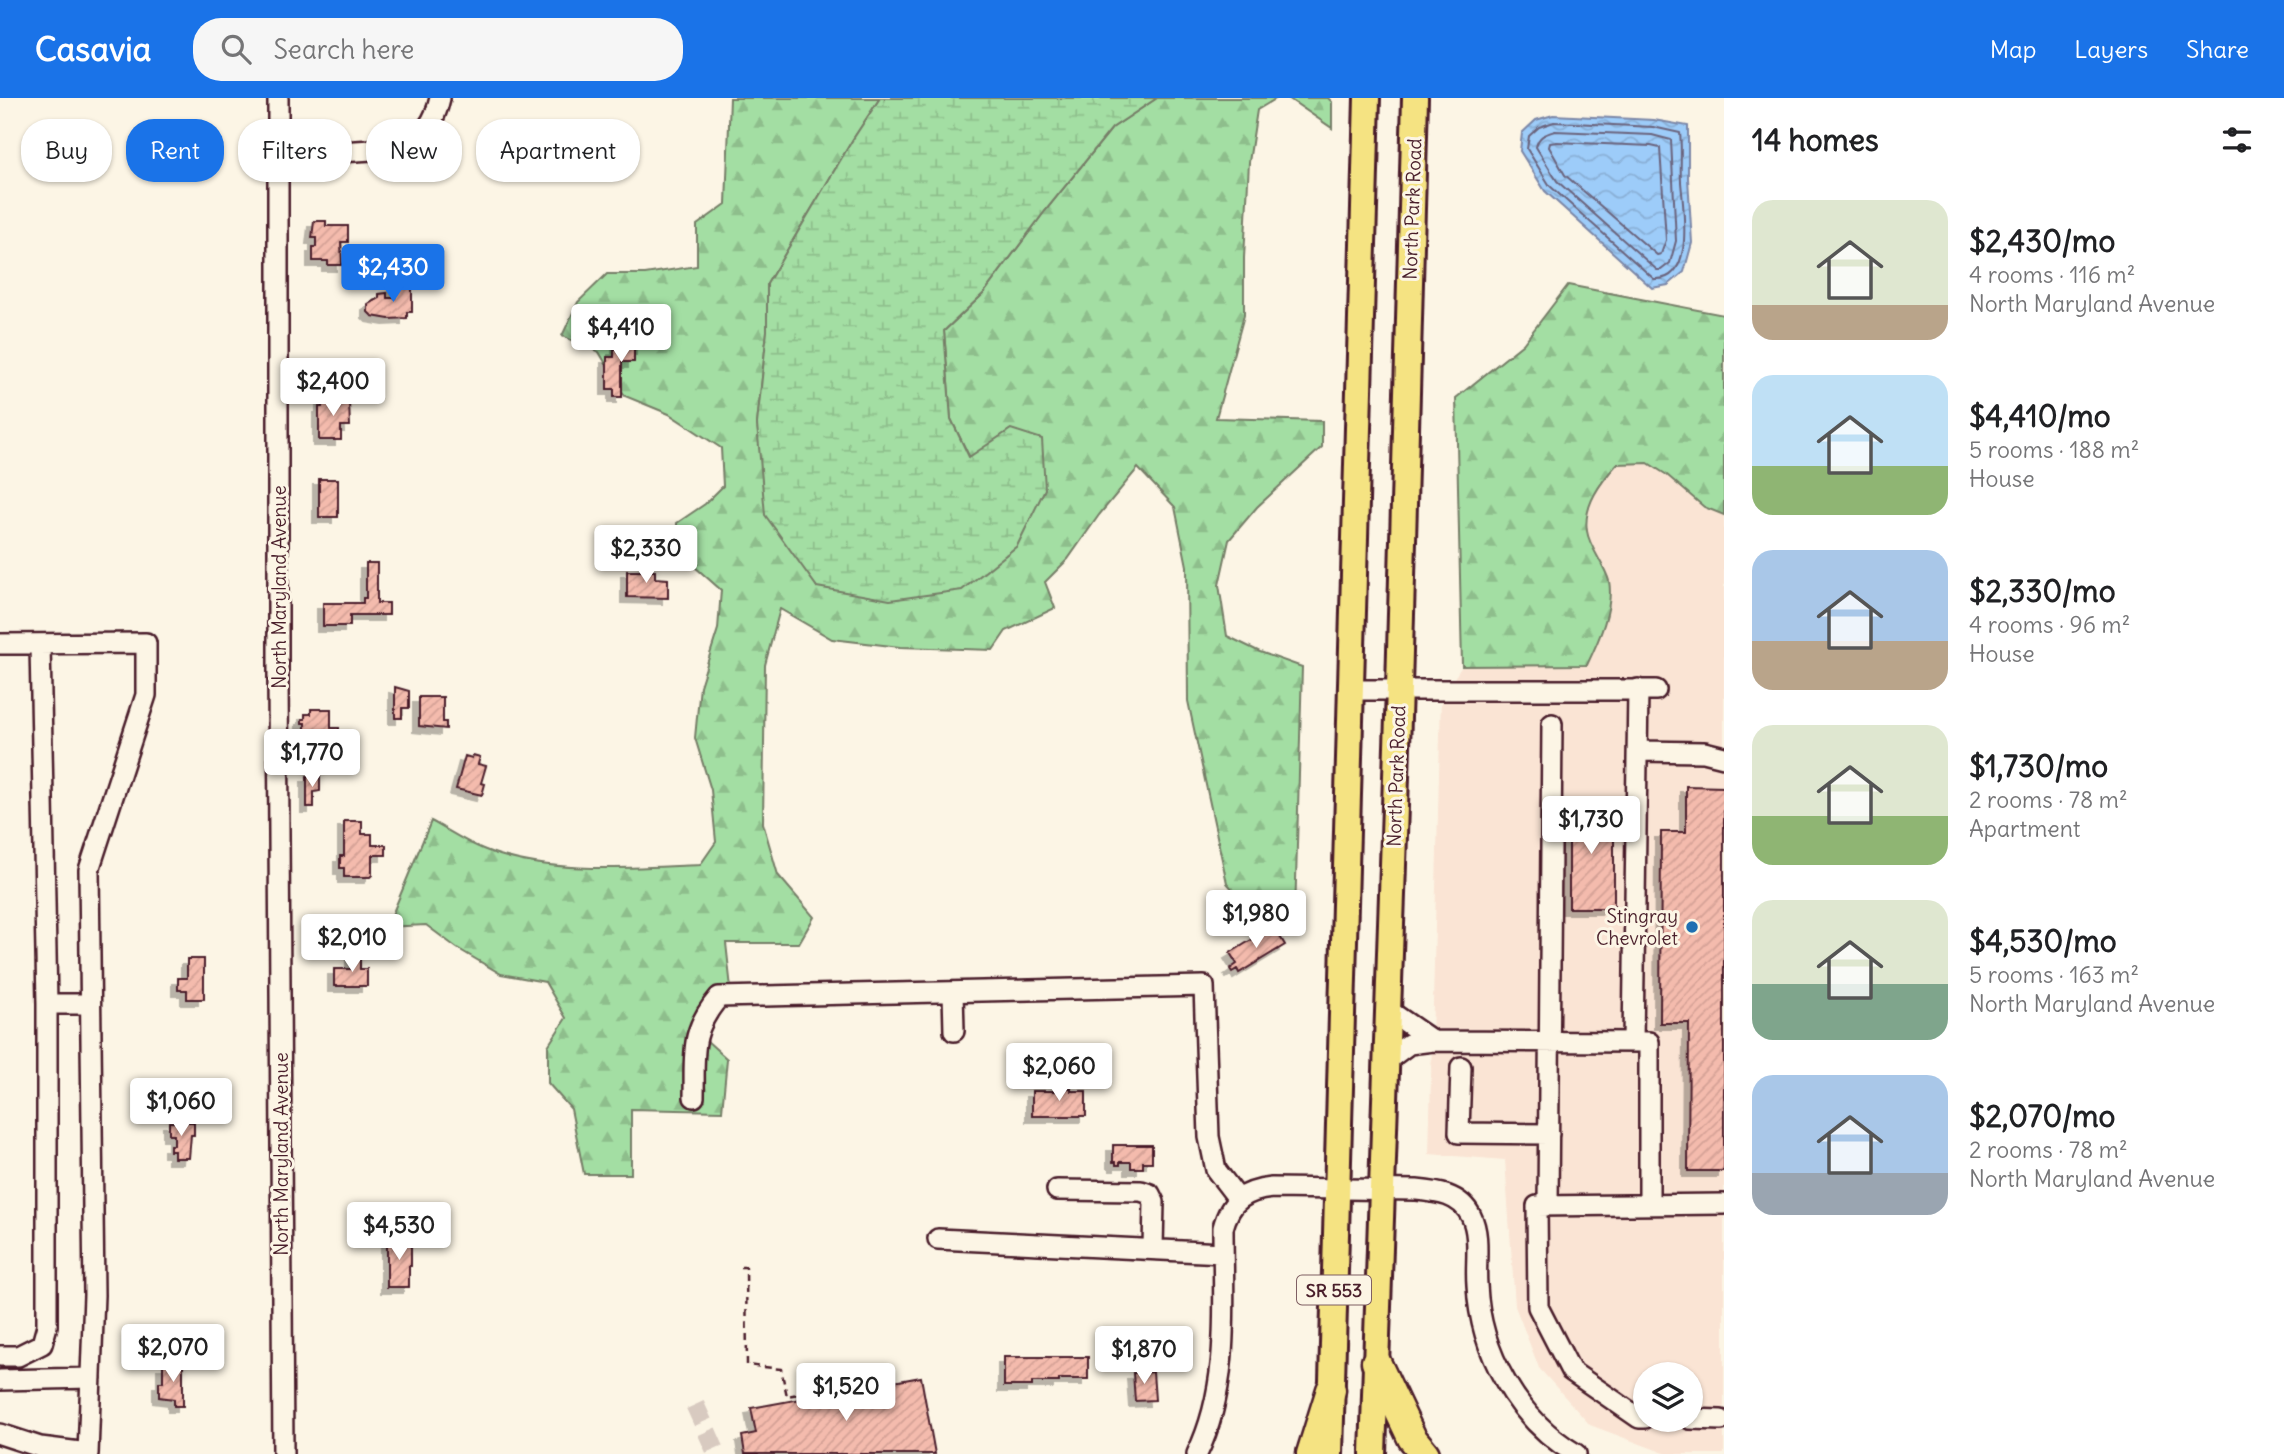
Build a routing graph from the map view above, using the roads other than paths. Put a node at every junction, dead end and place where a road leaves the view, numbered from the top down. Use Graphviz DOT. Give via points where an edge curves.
graph roads {
  1 [pos="278,98"];
  2 [pos="440,98"];
  3 [pos="1367,98"];
  4 [pos="1415,98"];
  5 [pos="278,119"];
  6 [pos="352,151"];
  7 [pos="278,182"];
  8 [pos="0,644"];
  9 [pos="40,644"];
  10 [pos="1399,688"];
  11 [pos="1350,690"];
  12 [pos="1552,724"];
  13 [pos="1638,751"];
  14 [pos="1724,757"];
  15 [pos="953,992"];
  16 [pos="47,1004"];
  17 [pos="90,1004"];
  18 [pos="1388,1010"];
  19 [pos="954,1031"];
  20 [pos="1433,1041"];
  21 [pos="1550,1042"];
  22 [pos="1633,1042"];
  23 [pos="1386,1061"];
  24 [pos="1461,1067"];
  25 [pos="694,1097"];
  26 [pos="1549,1134"];
  27 [pos="1057,1190"];
  28 [pos="1336,1190"];
  29 [pos="1381,1190"];
  30 [pos="1239,1200"];
  31 [pos="1724,1204"];
  32 [pos="1649,1205"];
  33 [pos="1548,1206"];
  34 [pos="938,1239"];
  35 [pos="1153,1248"];
  36 [pos="1223,1253"];
  37 [pos="0,1356"];
  38 [pos="1376,1362"];
  39 [pos="91,1378"];
  40 [pos="0,1380"];
  41 [pos="1331,1390"];
  42 [pos="1633,1414"];
  43 [pos="1703,1419"];
  44 [pos="1721,1420"];
  45 [pos="0,1434"];
  46 [pos="88,1453"];
  47 [pos="283,1454"];
  48 [pos="1197,1454"];
  49 [pos="1311,1454"];
  50 [pos="1330,1454"];
  51 [pos="1373,1454"];
  52 [pos="1425,1454"];
  53 [pos="1576,1454"];
  1 -- 5 [label="street, North Maryland Avenue"];
  2 -- 6 [label="street" via="428,129 417,139 402,148"];
  3 -- 11 [label="main road"];
  4 -- 10 [label="main road, North Park Road"];
  7 -- 47 [label="street, North Maryland Avenue"];
  8 -- 9 [label="street"];
  9 -- 16 [label="street"];
  9 -- 17 [label="street" via="146,643 146,695 89,870"];
  10 -- 11 [label="street"];
  10 -- 13 [label="street" via="1647,689"];
  10 -- 18 [label="main road, North Park Road"];
  11 -- 28 [label="main road"];
  12 -- 21 [label="street"];
  13 -- 14 [label="street" via="1704,752"];
  13 -- 22 [label="street"];
  15 -- 19 [label="street"];
  15 -- 25 [label="street" via="719,997 705,1012 696,1034"];
  15 -- 30 [label="street" via="1204,986 1209,1136 1216,1170"];
  16 -- 17 [label="street"];
  16 -- 37 [label="street" via="47,1326 41,1344 18,1356"];
  17 -- 39 [label="street"];
  18 -- 20 [label="street"];
  18 -- 23 [label="main road, North Park Road"];
  20 -- 21 [label="street"];
  20 -- 23 [label="street" via="1409,1044"];
  21 -- 22 [label="street"];
  21 -- 26 [label="street"];
  22 -- 32 [label="street" via="1649,1042"];
  23 -- 29 [label="main road, North Park Road"];
  24 -- 26 [label="street" via="1459,1133"];
  26 -- 33 [label="street"];
  27 -- 35 [label="street" via="1150,1194 1154,1202"];
  28 -- 29 [label="street"];
  28 -- 30 [label="street" via="1272,1188 1254,1190"];
  28 -- 41 [label="main road, SR 553"];
  29 -- 38 [label="main road, North Park Road / SR 553"];
  29 -- 53 [label="street" via="1437,1192 1463,1205 1472,1217 1478,1297 1491,1353 1520,1404"];
  30 -- 36 [label="street" via="1227,1213"];
  31 -- 32 [label="street"];
  32 -- 33 [label="street"];
  33 -- 42 [label="street" via="1537,1206 1538,1307 1571,1371"];
  34 -- 35 [label="street"];
  35 -- 36 [label="street"];
  36 -- 48 [label="street" via="1220,1379"];
  38 -- 51 [label="main road, North Park Road / SR 553"];
  38 -- 52 [label="highway" via="1412,1438"];
  39 -- 40 [label="street"];
  39 -- 46 [label="street"];
  41 -- 49 [label="highway"];
  41 -- 50 [label="main road, SR 553"];
  43 -- 44 [label="street"];
  45 -- 46 [label="street" via="40,1447"];
}
